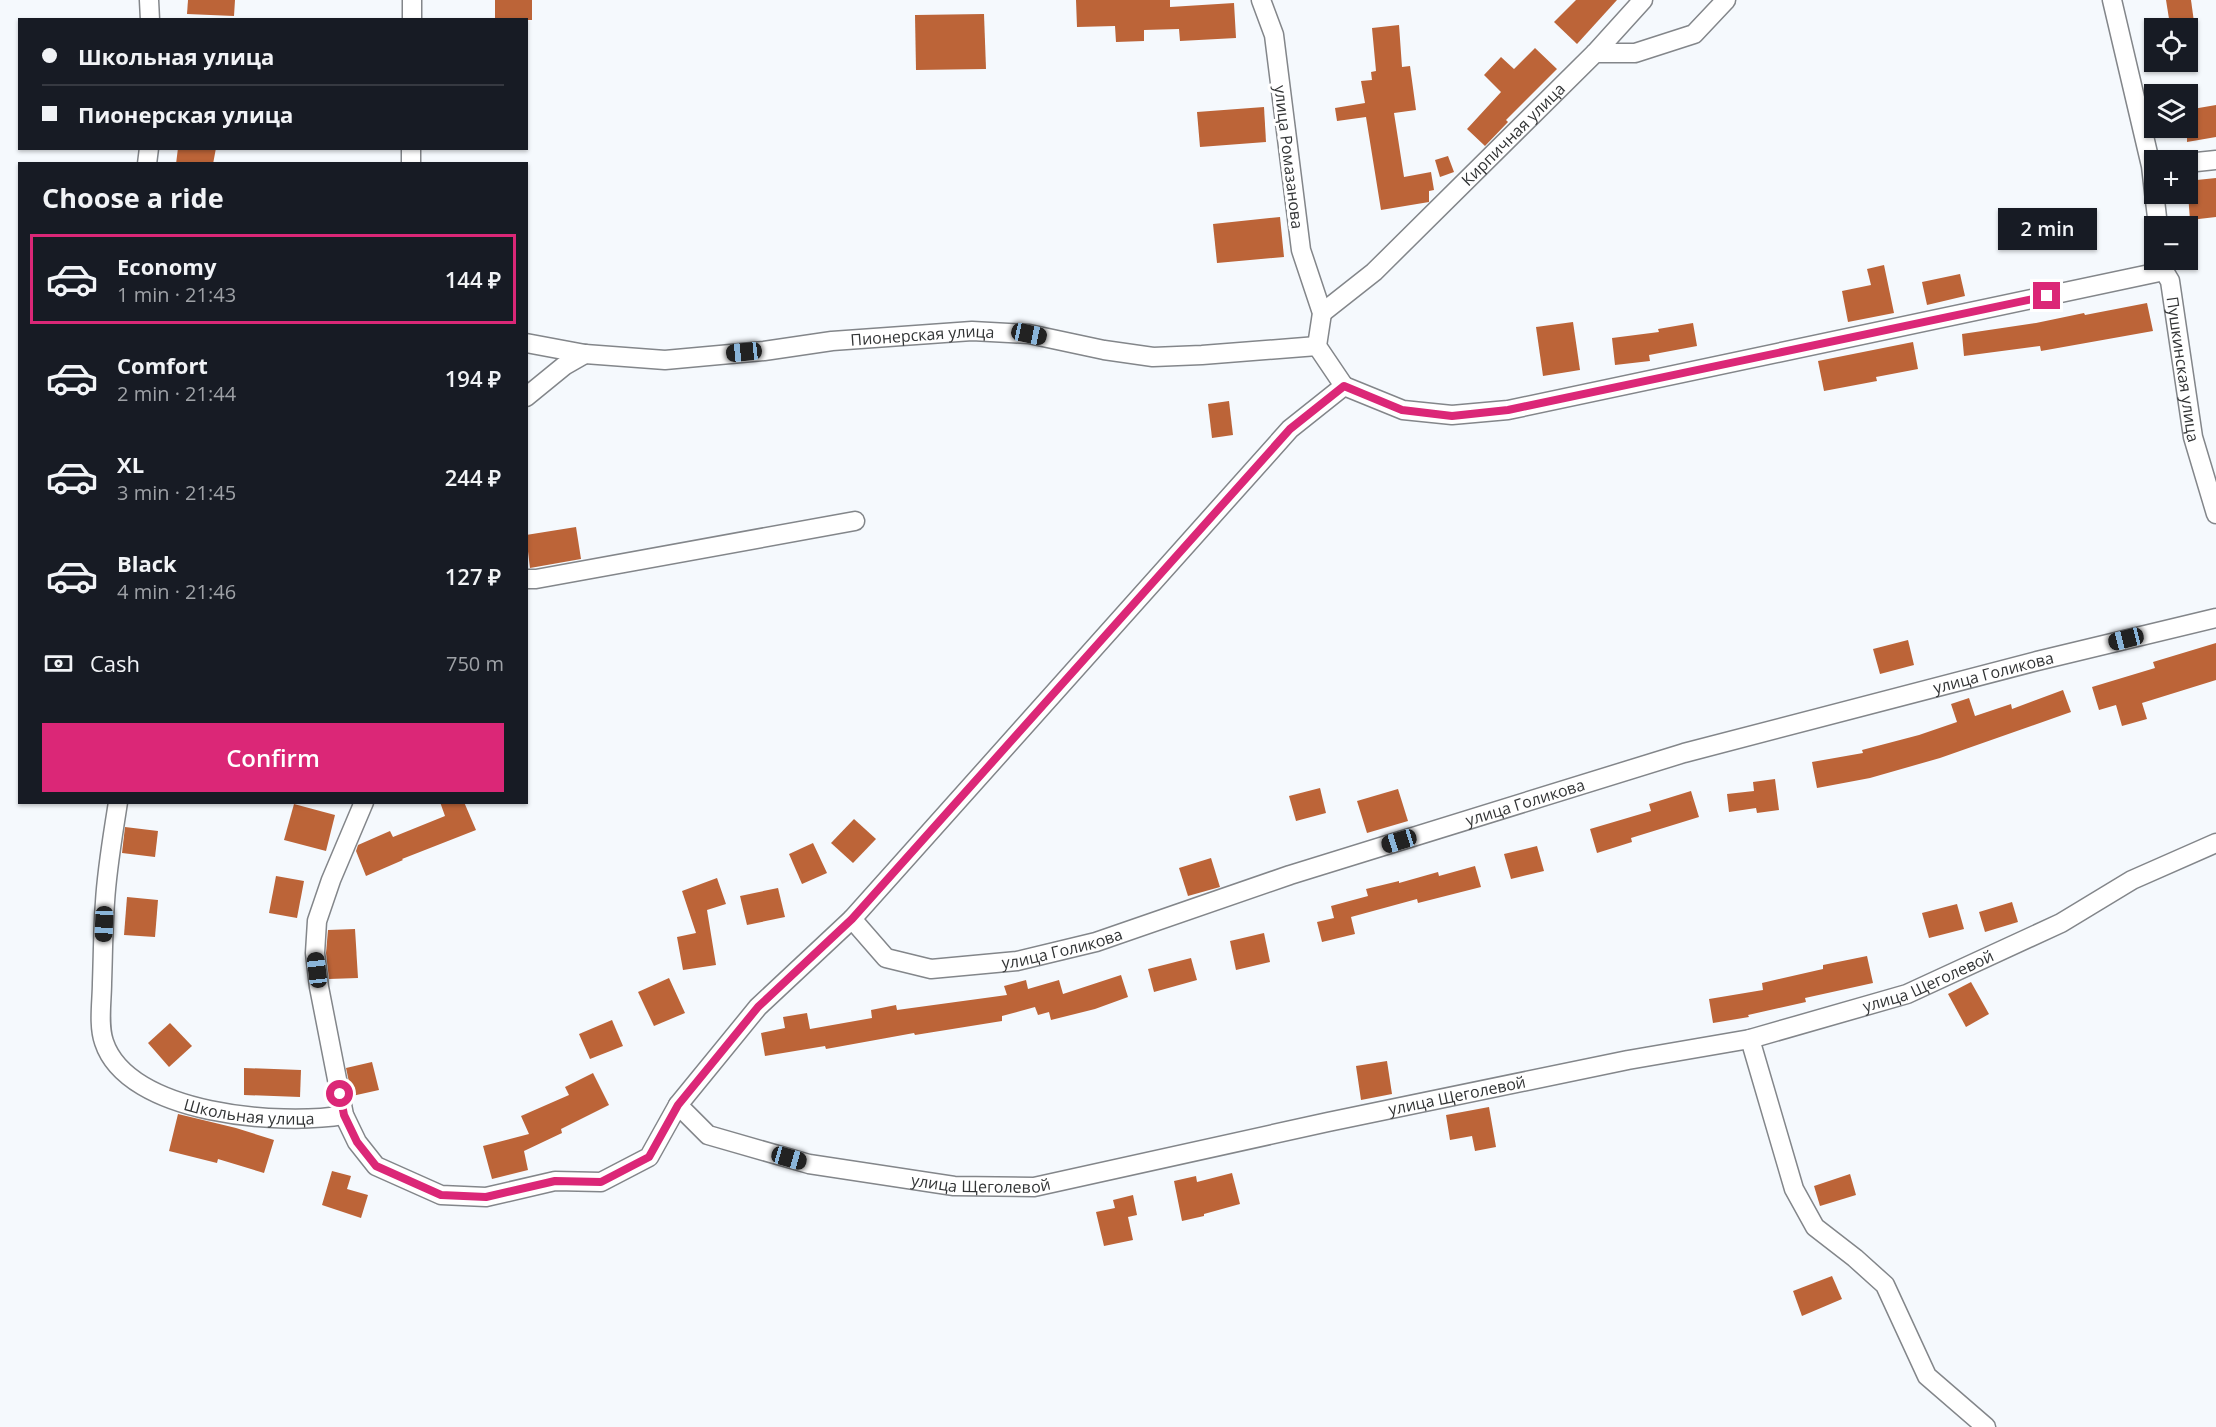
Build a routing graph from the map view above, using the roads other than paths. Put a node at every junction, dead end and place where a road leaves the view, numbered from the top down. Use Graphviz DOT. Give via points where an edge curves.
graph roads {
  1 [pos="150,0"];
  2 [pos="412,0"];
  3 [pos="1261,0"];
  4 [pos="1643,0"];
  5 [pos="1726,0"];
  6 [pos="2112,0"];
  7 [pos="150,18"];
  8 [pos="412,18"];
  9 [pos="1595,53"];
  10 [pos="2148,150"];
  11 [pos="2216,160"];
  12 [pos="2198,162"];
  13 [pos="2145,270"];
  14 [pos="2165,270"];
  15 [pos="1322,313"];
  16 [pos="528,343"];
  17 [pos="1317,345"];
  18 [pos="585,354"];
  19 [pos="1344,386"];
  20 [pos="528,395"];
  21 [pos="2216,514"];
  22 [pos="855,521"];
  23 [pos="528,579"];
  24 [pos="2216,618"];
  25 [pos="118,804"];
  26 [pos="363,804"];
  27 [pos="2216,843"];
  28 [pos="852,919"];
  29 [pos="1750,1039"];
  30 [pos="678,1105"];
  31 [pos="344,1115"];
  32 [pos="1986,1427"];
  1 -- 7 [label="street"];
  2 -- 8 [label="street"];
  3 -- 15 [label="street, улица Ромазанова" via="1274,35 1301,250"];
  4 -- 9 [label="street, Кирпичная улица"];
  5 -- 9 [label="street" via="1694,34 1635,53"];
  6 -- 10 [label="street"];
  9 -- 15 [label="street, Кирпичная улица" via="1374,272"];
  11 -- 12 [label="street"];
  13 -- 19 [label="street" via="1508,410 1452,416 1402,410"];
  14 -- 21 [label="street, Пушкинская улица" via="2170,281 2193,437"];
  15 -- 17 [label="street"];
  16 -- 18 [label="street, Пионерская улица"];
  17 -- 18 [label="street, Пионерская улица" via="1153,357 1029,334 972,331 832,341 665,360"];
  17 -- 19 [label="street"];
  18 -- 20 [label="street"];
  19 -- 28 [label="street" via="1290,429"];
  22 -- 23 [label="street"];
  24 -- 28 [label="street, улица Голикова" via="1684,753 1290,875 1096,942 1017,961 931,969 886,958"];
  25 -- 31 [label="street, Школьная улица" via="105,902 102,1000 103,1039 110,1058 127,1076 166,1098 218,1113 318,1120"];
  26 -- 31 [label="street" via="317,921 319,987"];
  27 -- 29 [label="street, улица Щеголевой" via="2132,880 2061,923 1907,994"];
  28 -- 30 [label="street" via="758,1007"];
  29 -- 30 [label="street, улица Щеголевой" via="1328,1122 1034,1187 954,1186 809,1164 708,1135"];
  29 -- 32 [label="street" via="1794,1189 1815,1227 1885,1285 1927,1376"];
  30 -- 31 [label="street" via="649,1157 601,1182 555,1181 486,1197 441,1195 376,1166 357,1142"];
}
